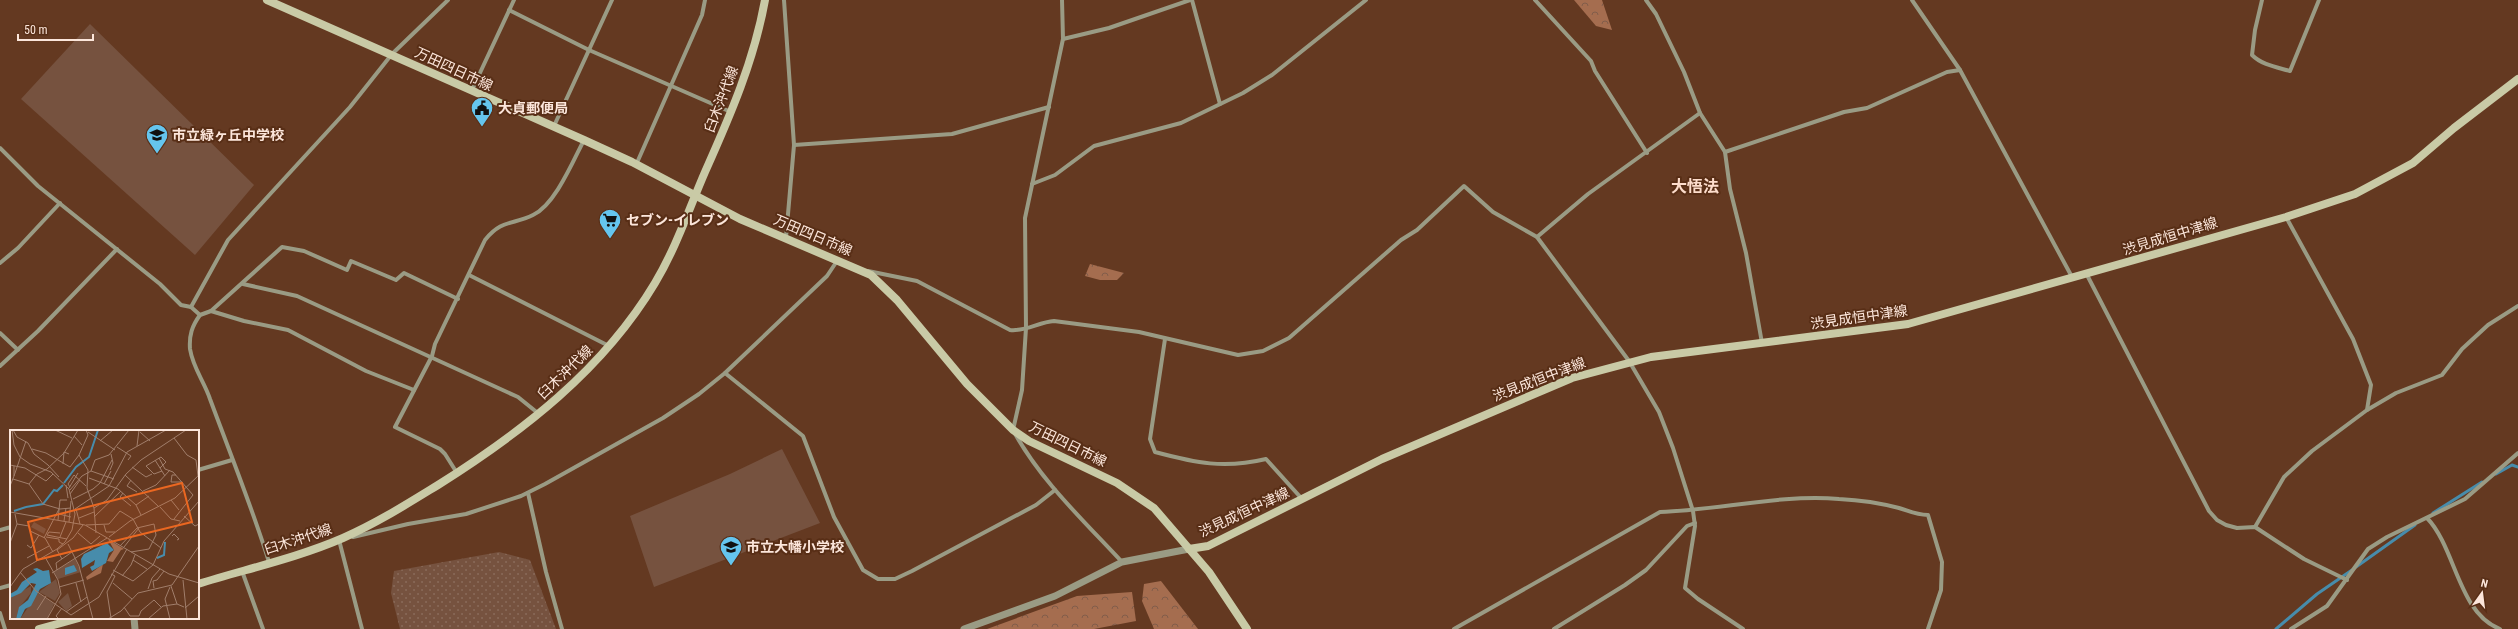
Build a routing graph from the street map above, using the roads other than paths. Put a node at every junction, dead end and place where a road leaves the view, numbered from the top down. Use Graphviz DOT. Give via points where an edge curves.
graph roads {
  1 [pos="267,0"];
  2 [pos="448,0"];
  3 [pos="514,0"];
  4 [pos="612,0"];
  5 [pos="705,0"];
  6 [pos="764,0"];
  7 [pos="784,0"];
  8 [pos="1062,0"];
  9 [pos="1191,0"];
  10 [pos="1366,0"];
  11 [pos="1535,0"];
  12 [pos="1646,0"];
  13 [pos="1912,0"];
  14 [pos="2262,0"];
  15 [pos="2319,0"];
  16 [pos="509,10"];
  17 [pos="1063,39"];
  18 [pos="589,50"];
  19 [pos="392,54"];
  20 [pos="1960,70"];
  21 [pos="2518,79"];
  22 [pos="670,86"];
  23 [pos="472,91"];
  24 [pos="1220,104"];
  25 [pos="1049,107"];
  26 [pos="731,112"];
  27 [pos="1700,113"];
  28 [pos="554,126"];
  29 [pos="584,140"];
  30 [pos="794,145"];
  31 [pos="0,148"];
  32 [pos="1648,152"];
  33 [pos="1725,152"];
  34 [pos="636,165"];
  35 [pos="1032,184"];
  36 [pos="695,197"];
  37 [pos="60,203"];
  38 [pos="2286,217"];
  39 [pos="786,237"];
  40 [pos="1537,237"];
  41 [pos="117,249"];
  42 [pos="837,260"];
  43 [pos="0,263"];
  44 [pos="863,270"];
  45 [pos="2086,273"];
  46 [pos="469,275"];
  47 [pos="2072,277"];
  48 [pos="243,284"];
  49 [pos="458,298"];
  50 [pos="2518,306"];
  51 [pos="191,307"];
  52 [pos="211,311"];
  53 [pos="200,315"];
  54 [pos="1026,328"];
  55 [pos="0,333"];
  56 [pos="1165,339"];
  57 [pos="1762,343"];
  58 [pos="609,346"];
  59 [pos="18,350"];
  60 [pos="432,356"];
  61 [pos="1630,361"];
  62 [pos="0,366"];
  63 [pos="725,373"];
  64 [pos="414,390"];
  65 [pos="2367,410"];
  66 [pos="539,414"];
  67 [pos="1012,430"];
  68 [pos="2518,453"];
  69 [pos="232,460"];
  70 [pos="199,470"];
  71 [pos="457,473"];
  72 [pos="1055,490"];
  73 [pos="528,493"];
  74 [pos="1303,500"];
  75 [pos="1693,511"];
  76 [pos="2427,518"];
  77 [pos="1695,523"];
  78 [pos="10,526"];
  79 [pos="2255,527"];
  80 [pos="0,530"];
  81 [pos="339,540"];
  82 [pos="1189,549"];
  83 [pos="269,562"];
  84 [pos="1122,562"];
  85 [pos="241,571"];
  86 [pos="2347,580"];
  87 [pos="199,584"];
  88 [pos="10,585"];
  89 [pos="0,588"];
  90 [pos="0,613"];
  91 [pos="75,619"];
  92 [pos="134,619"];
  93 [pos="5,629"];
  94 [pos="39,629"];
  95 [pos="135,629"];
  96 [pos="263,629"];
  97 [pos="362,629"];
  98 [pos="562,629"];
  99 [pos="964,629"];
  100 [pos="1248,629"];
  101 [pos="1454,629"];
  102 [pos="1554,629"];
  103 [pos="1743,629"];
  104 [pos="1928,629"];
  105 [pos="2292,629"];
  106 [pos="2500,629"];
  1 -- 19 [label="main road, 万田四日市線"];
  2 -- 19 [label="street"];
  3 -- 16 [label="street"];
  4 -- 18 [label="street"];
  5 -- 22 [label="street" via="702,15"];
  6 -- 26 [label="main road, 臼木沖代線" via="748,67"];
  7 -- 30 [label="street"];
  8 -- 17 [label="street"];
  9 -- 17 [label="street" via="1109,28"];
  9 -- 24 [label="street"];
  10 -- 24 [label="street" via="1272,76"];
  11 -- 32 [label="street" via="1591,61"];
  12 -- 27 [label="street" via="1656,14 1684,72"];
  13 -- 20 [label="street"];
  14 -- 15 [label="street" via="2252,55 2258,61 2290,71"];
  16 -- 18 [label="street"];
  16 -- 23 [label="street"];
  17 -- 25 [label="street"];
  18 -- 22 [label="street"];
  18 -- 28 [label="street"];
  19 -- 23 [label="main road, 万田四日市線"];
  19 -- 51 [label="street" via="350,107 228,240"];
  20 -- 33 [label="street" via="1947,72 1867,108 1844,112"];
  20 -- 47 [label="street"];
  21 -- 38 [label="main road, 渋見成恒中津線" via="2413,163 2354,194"];
  22 -- 26 [label="street"];
  22 -- 34 [label="street"];
  23 -- 28 [label="main road, 万田四日市線"];
  24 -- 35 [label="street" via="1181,123 1094,146 1054,175"];
  25 -- 30 [label="street" via="952,134"];
  25 -- 35 [label="street"];
  26 -- 36 [label="main road, 臼木沖代線"];
  27 -- 32 [label="street"];
  27 -- 33 [label="street"];
  28 -- 29 [label="main road, 万田四日市線"];
  29 -- 34 [label="main road, 万田四日市線"];
  29 -- 46 [label="street" via="549,203 533,215 504,223 493,230 485,240"];
  30 -- 39 [label="street"];
  31 -- 37 [label="street" via="38,186"];
  32 -- 40 [label="street" via="1588,194"];
  33 -- 57 [label="street" via="1730,189 1746,253"];
  34 -- 36 [label="main road, 万田四日市線"];
  35 -- 54 [label="street" via="1025,218"];
  36 -- 39 [label="main road, 万田四日市線" via="740,219"];
  36 -- 58 [label="main road, 臼木沖代線" via="656,282"];
  37 -- 41 [label="street"];
  37 -- 43 [label="street" via="18,248"];
  38 -- 45 [label="main road, 渋見成恒中津線"];
  38 -- 65 [label="street" via="2353,339 2371,385"];
  39 -- 42 [label="main road, 万田四日市線"];
  40 -- 56 [label="street" via="1493,212 1464,186 1417,230 1401,240 1290,338 1263,351 1238,355"];
  40 -- 61 [label="street"];
  41 -- 51 [label="street" via="181,305"];
  41 -- 59 [label="street"];
  42 -- 44 [label="main road, 万田四日市線"];
  42 -- 63 [label="street" via="827,276"];
  44 -- 54 [label="street" via="917,281 1010,330"];
  44 -- 67 [label="main road, 万田四日市線" via="897,300 967,384"];
  45 -- 47 [label="main road, 渋見成恒中津線"];
  45 -- 79 [label="street" via="2208,511 2226,525 2237,528"];
  46 -- 49 [label="street"];
  46 -- 58 [label="street"];
  47 -- 57 [label="main road, 渋見成恒中津線" via="1908,324"];
  48 -- 49 [label="street" via="282,248 304,251 347,270 351,261 396,280 404,273"];
  48 -- 52 [label="street"];
  48 -- 60 [label="street" via="297,296"];
  49 -- 60 [label="street" via="435,344"];
  50 -- 65 [label="street" via="2488,325 2462,349 2442,375 2396,393"];
  51 -- 53 [label="street"];
  52 -- 53 [label="street"];
  52 -- 64 [label="street" via="288,330 366,371"];
  53 -- 69 [label="street" via="191,328 190,348 195,370 207,391"];
  54 -- 56 [label="street" via="1054,321 1139,332"];
  54 -- 67 [label="street" via="1022,390"];
  55 -- 59 [label="street"];
  56 -- 74 [label="street" via="1150,439 1155,452 1222,466 1266,460"];
  57 -- 61 [label="main road, 渋見成恒中津線"];
  58 -- 66 [label="main road, 臼木沖代線"];
  59 -- 62 [label="street"];
  60 -- 64 [label="street"];
  60 -- 66 [label="street" via="518,397"];
  61 -- 74 [label="main road, 渋見成恒中津線" via="1539,390 1382,459"];
  61 -- 75 [label="street" via="1659,412"];
  63 -- 72 [label="street" via="803,436 834,517 863,570 878,578 895,579 912,571 1036,506"];
  63 -- 73 [label="street" via="663,418"];
  64 -- 71 [label="street" via="395,427 446,454"];
  65 -- 79 [label="street" via="2312,451 2284,477"];
  66 -- 71 [label="main road, 臼木沖代線" via="489,453"];
  67 -- 72 [label="street" via="1032,462"];
  67 -- 82 [label="main road, 万田四日市線" via="1029,441 1098,473 1139,497 1165,519"];
  68 -- 76 [label="street" via="2465,499"];
  69 -- 70 [label="street"];
  69 -- 83 [label="street" via="260,530"];
  71 -- 81 [label="main road, 臼木沖代線" via="385,518"];
  72 -- 84 [label="street"];
  73 -- 81 [label="street" via="466,514"];
  73 -- 98 [label="street" via="544,566"];
  74 -- 82 [label="main road, 渋見成恒中津線" via="1208,546"];
  75 -- 77 [label="street"];
  75 -- 101 [label="street" via="1660,512"];
  75 -- 104 [label="street" via="1788,500 1838,499 1899,508 1916,515 1928,515 1942,562 1941,590"];
  76 -- 86 [label="street" via="2368,549"];
  76 -- 106 [label="street" via="2437,528 2470,603 2480,617"];
  77 -- 102 [label="street" via="1687,526 1646,570 1625,586"];
  77 -- 103 [label="street" via="1685,588"];
  78 -- 80 [label="street"];
  79 -- 86 [label="street" via="2304,559"];
  81 -- 83 [label="main road, 臼木沖代線"];
  81 -- 97 [label="street"];
  82 -- 84 [label="street"];
  82 -- 100 [label="main road, 万田四日市線" via="1209,572"];
  83 -- 85 [label="main road, 臼木沖代線"];
  84 -- 99 [label="street" via="1055,596"];
  85 -- 87 [label="main road, 臼木沖代線"];
  85 -- 96 [label="street"];
  86 -- 105 [label="street" via="2327,606"];
  88 -- 89 [label="street"];
  90 -- 93 [label="street"];
  91 -- 94 [label="main road"];
  92 -- 95 [label="street"];
}
